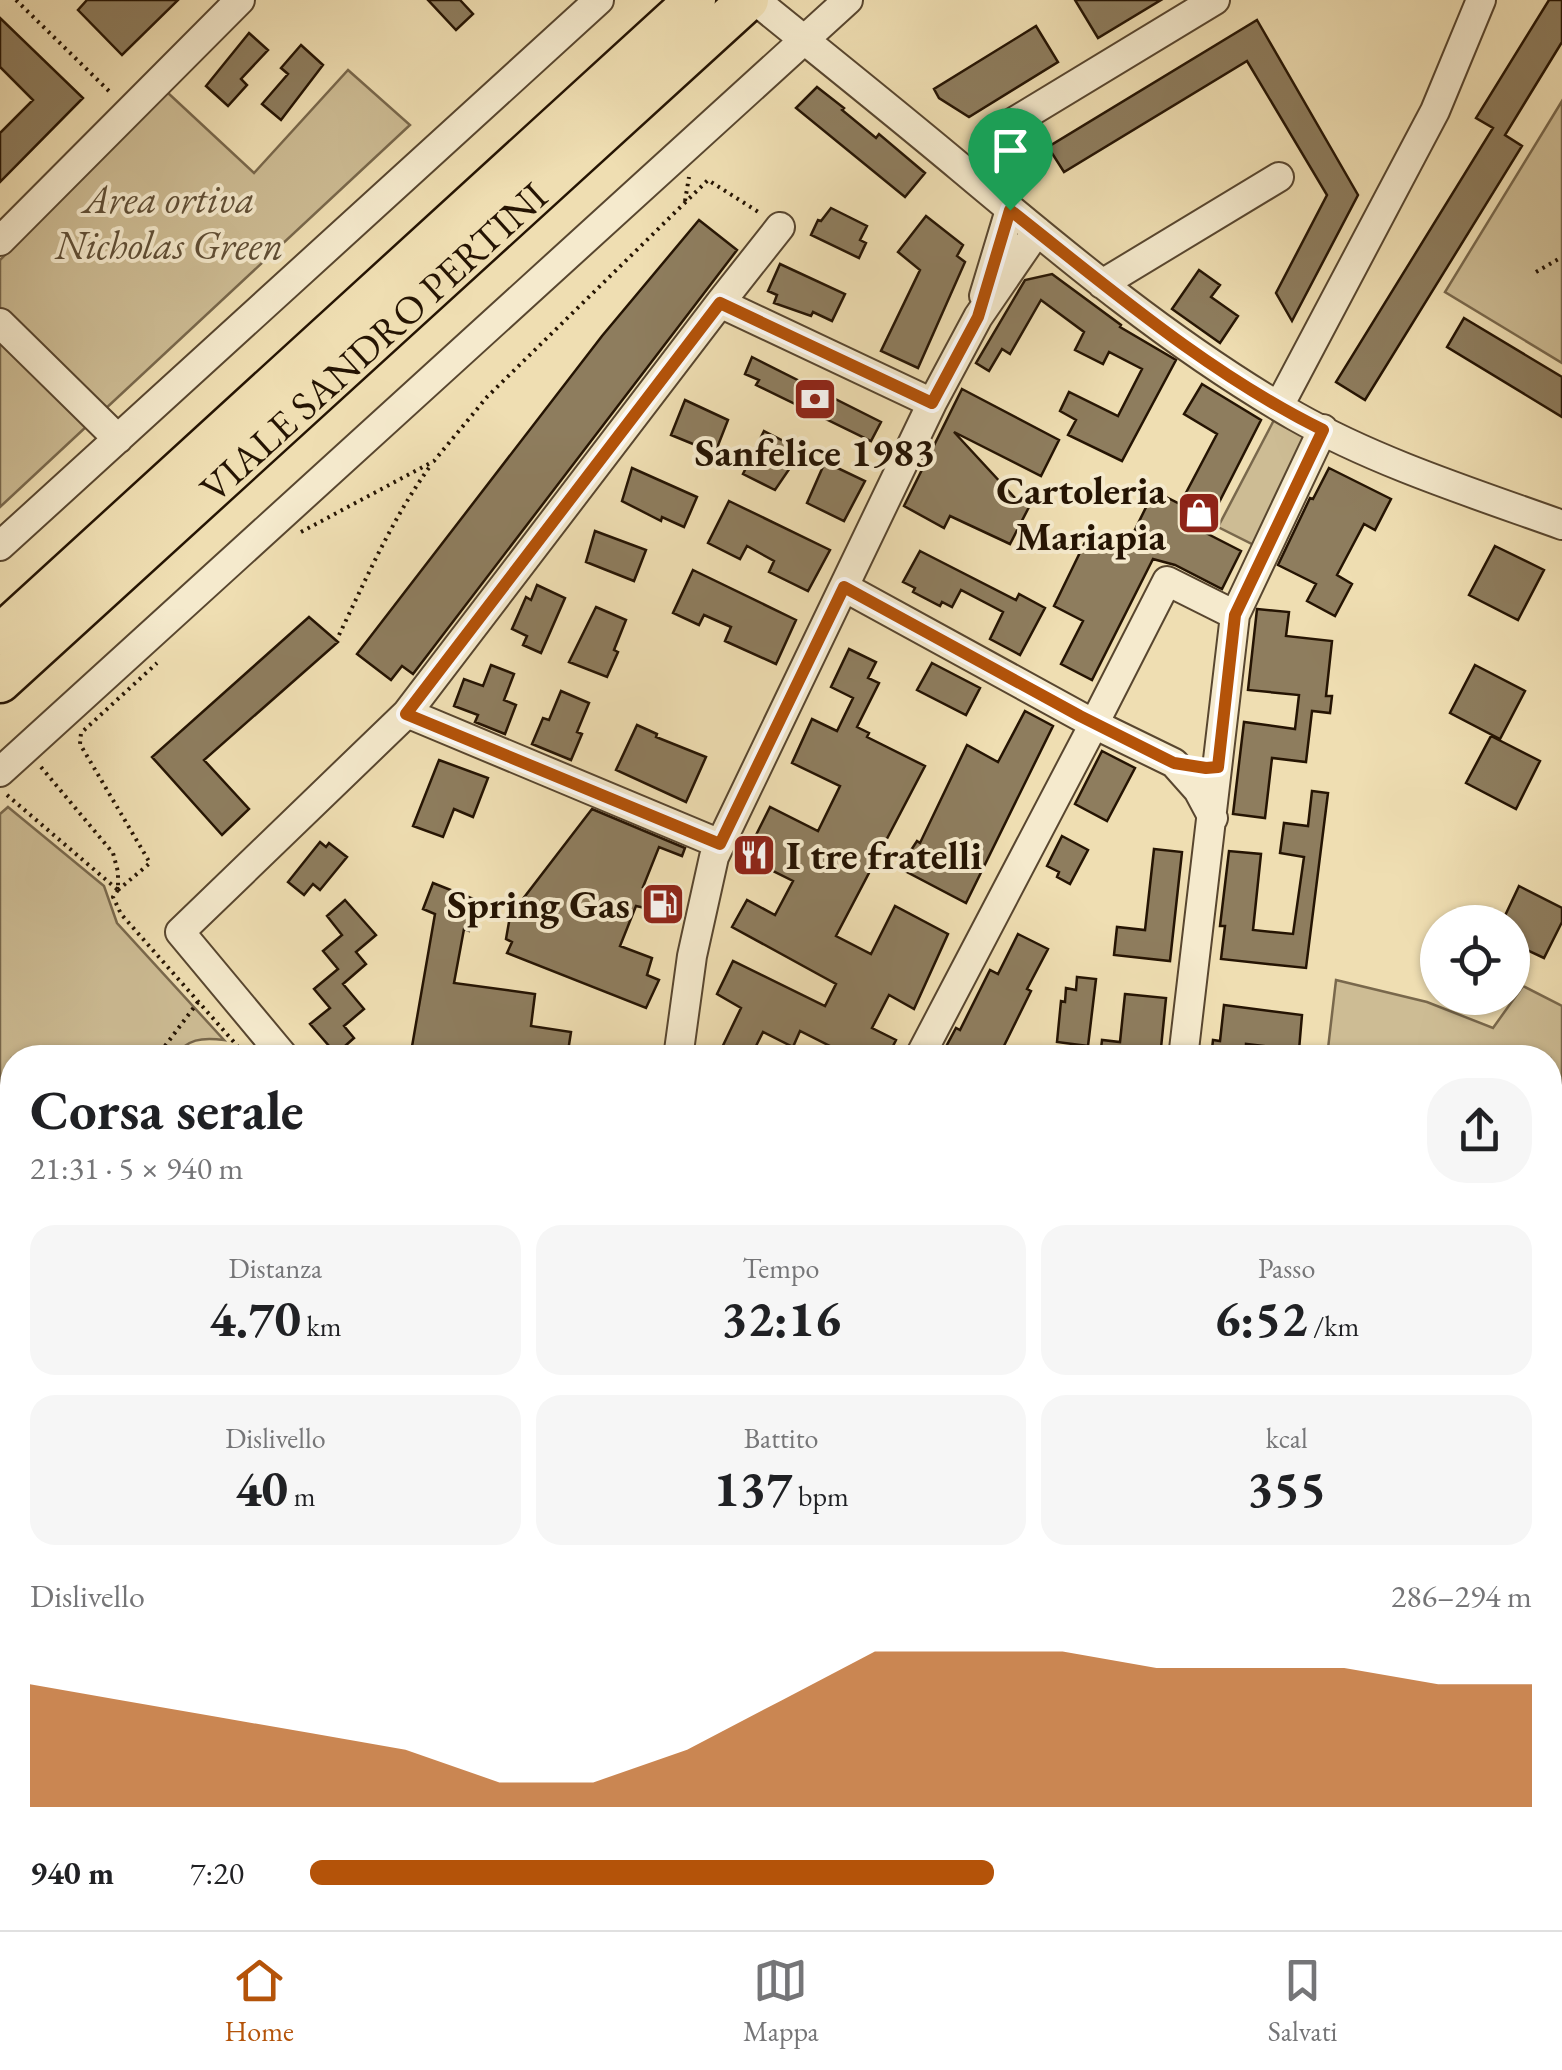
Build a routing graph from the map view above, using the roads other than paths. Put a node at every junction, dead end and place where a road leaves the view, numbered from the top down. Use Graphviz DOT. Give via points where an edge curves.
graph roads {
  1 [pos="240,0"];
  2 [pos="599,0"];
  3 [pos="695,0"];
  4 [pos="848,0"];
  5 [pos="1216,0"];
  6 [pos="1481,0"];
  7 [pos="761,7"];
  8 [pos="805,39"];
  9 [pos="989,137"];
  10 [pos="1279,177"];
  11 [pos="1010,210"];
  12 [pos="780,226"];
  13 [pos="1037,231"];
  14 [pos="0,241"];
  15 [pos="1102,284"];
  16 [pos="720,303"];
  17 [pos="978,317"];
  18 [pos="0,323"];
  19 [pos="932,403"];
  20 [pos="1279,406"];
  21 [pos="1323,430"];
  22 [pos="118,439"];
  23 [pos="1562,525"];
  24 [pos="0,546"];
  25 [pos="844,587"];
  26 [pos="1235,615"];
  27 [pos="0,635"];
  28 [pos="0,682"];
  29 [pos="406,714"];
  30 [pos="1094,724"];
  31 [pos="1174,763"];
  32 [pos="1218,767"];
  33 [pos="1,782"];
  34 [pos="1213,818"];
  35 [pos="720,844"];
  36 [pos="274,1045"];
  37 [pos="680,1045"];
  38 [pos="927,1045"];
  39 [pos="1186,1045"];
  1 -- 14 [label="street"];
  2 -- 22 [label="street"];
  3 -- 27 [label="highway, VIALE SANDRO PERTINI"];
  4 -- 8 [label="street"];
  5 -- 9 [label="street"];
  6 -- 20 [label="street" via="1435,111"];
  7 -- 8 [label="street"];
  7 -- 28 [label="highway, VIALE SANDRO PERTINI"];
  8 -- 11 [label="street"];
  8 -- 33 [label="street"];
  10 -- 15 [label="street"];
  11 -- 13 [label="street"];
  11 -- 17 [label="street"];
  12 -- 16 [label="street"];
  13 -- 15 [label="street"];
  13 -- 17 [label="street"];
  15 -- 20 [label="street"];
  16 -- 19 [label="street"];
  16 -- 29 [label="street"];
  17 -- 19 [label="street"];
  18 -- 22 [label="street"];
  19 -- 25 [label="street"];
  20 -- 21 [label="street"];
  21 -- 23 [label="street"];
  21 -- 26 [label="street"];
  22 -- 24 [label="street"];
  25 -- 30 [label="street"];
  25 -- 35 [label="street"];
  26 -- 30 [label="street" via="1167,582"];
  26 -- 32 [label="street"];
  29 -- 35 [label="street"];
  29 -- 36 [label="street" via="180,932"];
  30 -- 31 [label="street"];
  30 -- 38 [label="street"];
  31 -- 32 [label="street"];
  31 -- 34 [label="street"];
  32 -- 34 [label="street"];
  34 -- 39 [label="street"];
  35 -- 37 [label="street" via="709,870"];
}
